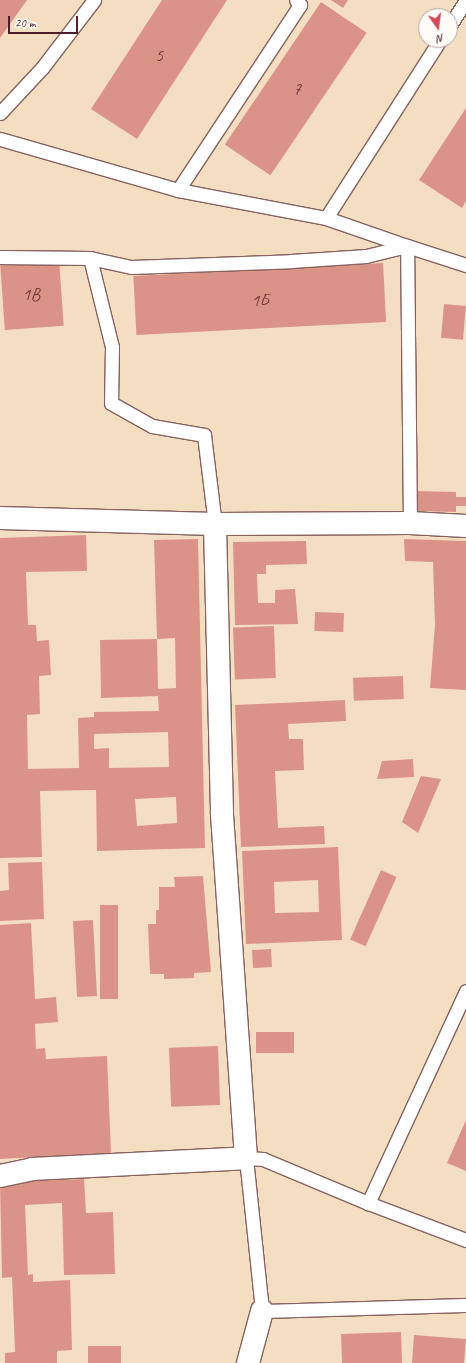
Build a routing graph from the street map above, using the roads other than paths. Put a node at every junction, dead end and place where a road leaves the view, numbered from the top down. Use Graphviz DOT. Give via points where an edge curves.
graph roads {
  1 [pos="94,0"];
  2 [pos="296,0"];
  3 [pos="466,0"];
  4 [pos="458,12"];
  5 [pos="435,48"];
  6 [pos="0,113"];
  7 [pos="0,139"];
  8 [pos="178,190"];
  9 [pos="326,218"];
  10 [pos="407,246"];
  11 [pos="0,257"];
  12 [pos="90,258"];
  13 [pos="466,265"];
  14 [pos="0,518"];
  15 [pos="410,523"];
  16 [pos="215,524"];
  17 [pos="466,526"];
  18 [pos="466,991"];
  19 [pos="246,1158"];
  20 [pos="0,1176"];
  21 [pos="368,1203"];
  22 [pos="466,1240"];
  23 [pos="466,1306"];
  24 [pos="262,1311"];
  25 [pos="248,1363"];
  1 -- 6 [label="lane" via="42,68"];
  2 -- 8 [label="lane" via="300,5"];
  3 -- 4 [label="lane"];
  5 -- 9 [label="lane"];
  7 -- 8 [label="lane"];
  8 -- 9 [label="lane"];
  9 -- 10 [label="lane"];
  10 -- 12 [label="lane" via="366,256 131,267"];
  10 -- 13 [label="lane"];
  10 -- 15 [label="lane"];
  11 -- 12 [label="lane"];
  12 -- 16 [label="lane" via="112,346 111,404 152,426 204,435"];
  14 -- 16 [label="street"];
  15 -- 16 [label="street"];
  15 -- 17 [label="street"];
  16 -- 19 [label="street" via="222,812"];
  18 -- 21 [label="lane"];
  19 -- 20 [label="street" via="32,1169"];
  19 -- 21 [label="lane" via="263,1158"];
  19 -- 24 [label="lane"];
  21 -- 22 [label="lane"];
  23 -- 24 [label="lane"];
  24 -- 25 [label="street"];
}
